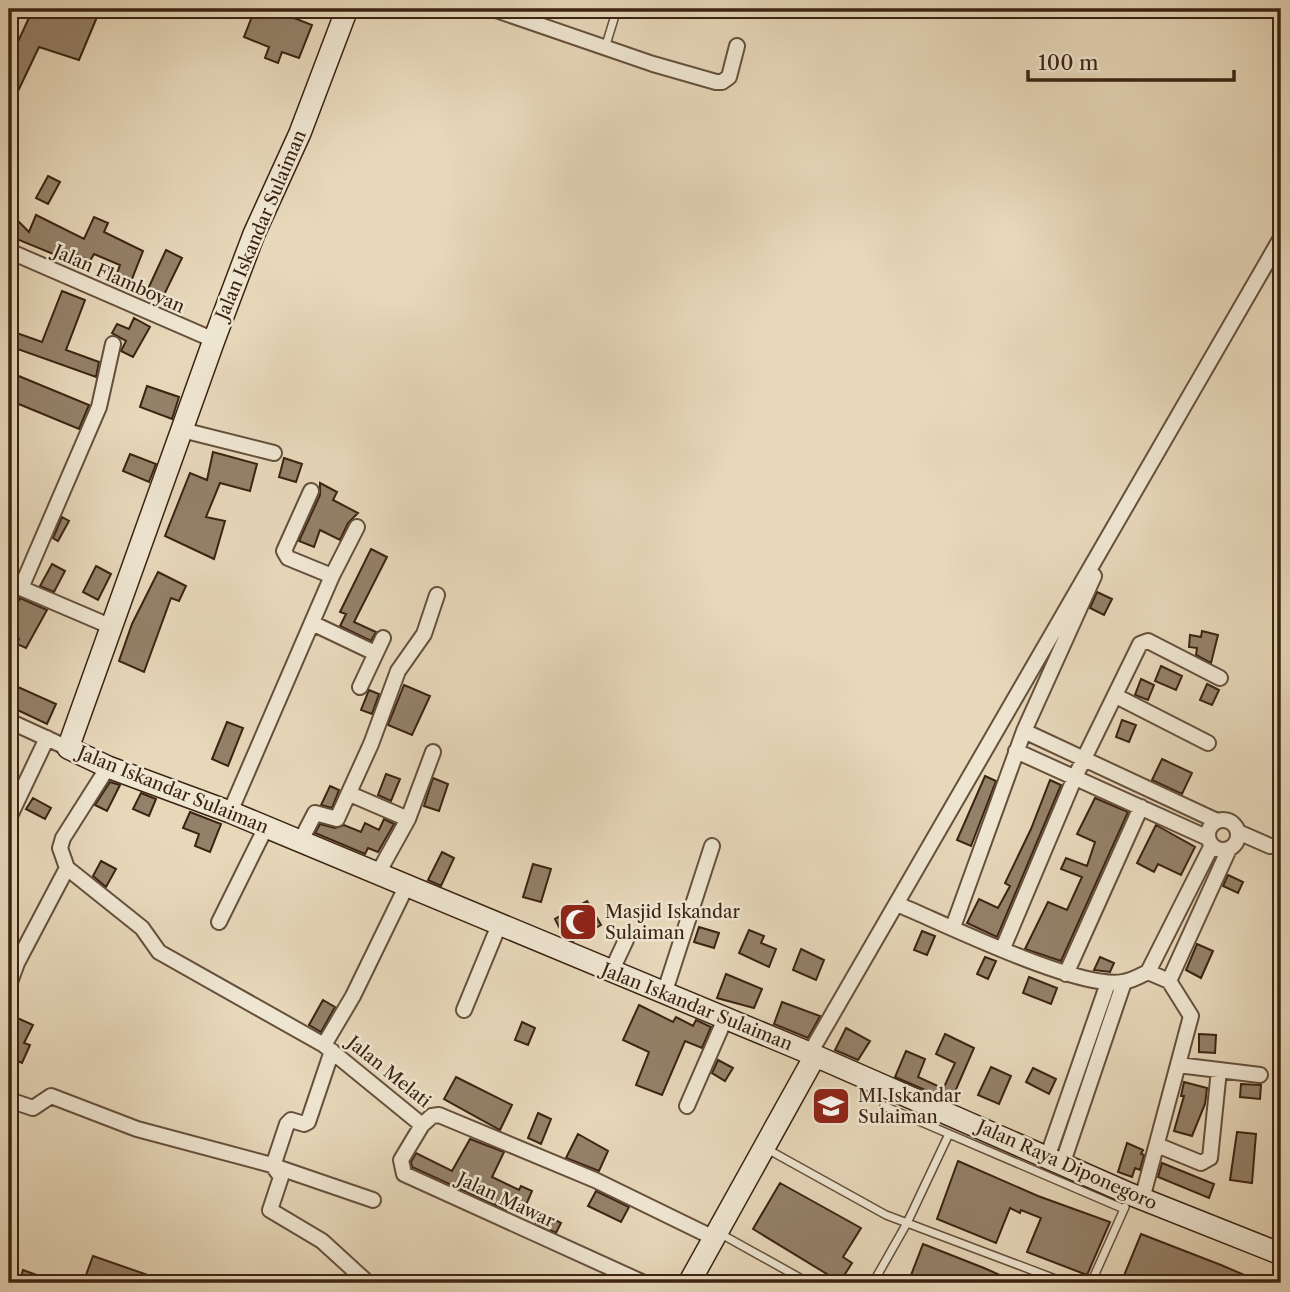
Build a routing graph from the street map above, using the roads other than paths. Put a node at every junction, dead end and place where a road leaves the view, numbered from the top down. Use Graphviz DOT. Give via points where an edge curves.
graph roads {
  1 [pos="347,9"];
  2 [pos="493,9"];
  3 [pos="617,9"];
  4 [pos="737,46"];
  5 [pos="605,48"];
  6 [pos="1281,238"];
  7 [pos="9,251"];
  8 [pos="214,340"];
  9 [pos="113,344"];
  10 [pos="182,430"];
  11 [pos="274,453"];
  12 [pos="311,491"];
  13 [pos="357,527"];
  14 [pos="332,576"];
  15 [pos="1094,576"];
  16 [pos="15,586"];
  17 [pos="437,595"];
  18 [pos="312,623"];
  19 [pos="112,627"];
  20 [pos="383,638"];
  21 [pos="375,653"];
  22 [pos="1220,678"];
  23 [pos="360,687"];
  24 [pos="1116,696"];
  25 [pos="9,722"];
  26 [pos="1024,731"];
  27 [pos="47,738"];
  28 [pos="1208,743"];
  29 [pos="68,748"];
  30 [pos="1016,751"];
  31 [pos="433,752"];
  32 [pos="1083,760"];
  33 [pos="108,767"];
  34 [pos="1075,777"];
  35 [pos="350,794"];
  36 [pos="1141,807"];
  37 [pos="230,812"];
  38 [pos="9,818"];
  39 [pos="408,819"];
  40 [pos="1217,821"];
  41 [pos="266,827"];
  42 [pos="1238,832"];
  43 [pos="1210,841"];
  44 [pos="300,842"];
  45 [pos="712,846"];
  46 [pos="1270,846"];
  47 [pos="1229,849"];
  48 [pos="67,868"];
  49 [pos="377,875"];
  50 [pos="406,887"];
  51 [pos="904,907"];
  52 [pos="219,922"];
  53 [pos="499,925"];
  54 [pos="953,927"];
  55 [pos="626,940"];
  56 [pos="1003,948"];
  57 [pos="13,961"];
  58 [pos="611,972"];
  59 [pos="1148,972"];
  60 [pos="1066,974"];
  61 [pos="1169,981"];
  62 [pos="1124,982"];
  63 [pos="1108,983"];
  64 [pos="9,985"];
  65 [pos="664,994"];
  66 [pos="1100,1005"];
  67 [pos="464,1010"];
  68 [pos="1115,1010"];
  69 [pos="725,1019"];
  70 [pos="328,1048"];
  71 [pos="812,1055"];
  72 [pos="1178,1065"];
  73 [pos="1219,1070"];
  74 [pos="1260,1075"];
  75 [pos="9,1100"];
  76 [pos="884,1105"];
  77 [pos="687,1107"];
  78 [pos="422,1125"];
  79 [pos="948,1134"];
  80 [pos="1157,1145"];
  81 [pos="764,1148"];
  82 [pos="1054,1161"];
  83 [pos="274,1166"];
  84 [pos="373,1200"];
  85 [pos="1132,1201"];
  86 [pos="907,1223"];
  87 [pos="717,1236"];
  88 [pos="1281,1254"];
  89 [pos="368,1283"];
  90 [pos="644,1283"];
  91 [pos="689,1283"];
  92 [pos="809,1283"];
  93 [pos="873,1283"];
  94 [pos="1066,1283"];
  95 [pos="1091,1283"];
  1 -- 8 [label="street, Jalan Iskandar Sulaiman"];
  2 -- 5 [label="street"];
  3 -- 5 [label="lane"];
  4 -- 5 [label="street" via="729,77 722,82"];
  6 -- 71 [label="street"];
  7 -- 8 [label="street, Jalan Flamboyan"];
  8 -- 10 [label="street, Jalan Iskandar Sulaiman"];
  9 -- 16 [label="street" via="99,408"];
  10 -- 11 [label="street"];
  10 -- 19 [label="street, Jalan Iskandar Sulaiman"];
  12 -- 14 [label="street" via="284,551 288,558"];
  13 -- 14 [label="street"];
  14 -- 18 [label="street"];
  15 -- 26 [label="street"];
  16 -- 19 [label="street"];
  17 -- 35 [label="street" via="424,634 398,671"];
  18 -- 21 [label="street"];
  18 -- 37 [label="street"];
  19 -- 29 [label="street, Jalan Iskandar Sulaiman"];
  20 -- 21 [label="street"];
  21 -- 23 [label="street"];
  22 -- 24 [label="street" via="1144,641"];
  24 -- 28 [label="street"];
  24 -- 32 [label="street"];
  25 -- 27 [label="street"];
  26 -- 30 [label="street"];
  26 -- 32 [label="street"];
  27 -- 29 [label="street"];
  27 -- 38 [label="street"];
  29 -- 33 [label="street, Jalan Iskandar Sulaiman"];
  30 -- 34 [label="street"];
  30 -- 54 [label="street"];
  31 -- 39 [label="street"];
  32 -- 34 [label="street"];
  32 -- 40 [label="street"];
  33 -- 37 [label="street, Jalan Iskandar Sulaiman"];
  33 -- 48 [label="street" via="63,838 60,848"];
  34 -- 36 [label="street"];
  34 -- 56 [label="street"];
  35 -- 39 [label="street"];
  35 -- 44 [label="street" via="336,820 314,813"];
  36 -- 43 [label="street"];
  36 -- 60 [label="street"];
  37 -- 41 [label="street, Jalan Iskandar Sulaiman"];
  39 -- 49 [label="street"];
  40 -- 42 [label="street" via="1232,823"];
  40 -- 43 [label="street" via="1210,828"];
  41 -- 44 [label="street, Jalan Iskandar Sulaiman"];
  41 -- 52 [label="street"];
  42 -- 46 [label="street"];
  42 -- 47 [label="street"];
  43 -- 47 [label="street" via="1218,849"];
  43 -- 59 [label="street"];
  44 -- 49 [label="street, Jalan Iskandar Sulaiman"];
  45 -- 65 [label="street"];
  47 -- 61 [label="street"];
  48 -- 57 [label="street"];
  48 -- 70 [label="street, Jalan Melati" via="142,928 159,952"];
  49 -- 50 [label="street, Jalan Iskandar Sulaiman"];
  50 -- 53 [label="street, Jalan Iskandar Sulaiman"];
  50 -- 70 [label="street"];
  51 -- 54 [label="street"];
  53 -- 58 [label="street, Jalan Iskandar Sulaiman"];
  53 -- 67 [label="street"];
  54 -- 56 [label="street"];
  55 -- 58 [label="street"];
  56 -- 60 [label="street"];
  57 -- 64 [label="street"];
  58 -- 65 [label="street, Jalan Iskandar Sulaiman"];
  59 -- 61 [label="street"];
  59 -- 62 [label="street"];
  60 -- 63 [label="street"];
  61 -- 72 [label="street" via="1191,1016"];
  62 -- 63 [label="street"];
  62 -- 68 [label="street"];
  63 -- 66 [label="street"];
  65 -- 69 [label="street, Jalan Iskandar Sulaiman"];
  66 -- 68 [label="street"];
  66 -- 82 [label="street"];
  68 -- 82 [label="street"];
  69 -- 71 [label="street, Jalan Iskandar Sulaiman"];
  69 -- 77 [label="street"];
  70 -- 78 [label="street, Jalan Melati"];
  70 -- 83 [label="street" via="308,1122 289,1121"];
  71 -- 81 [label="street"];
  71 -- 82 [label="street, Jalan Raya Diponegoro"];
  72 -- 73 [label="street"];
  72 -- 80 [label="street"];
  73 -- 74 [label="street"];
  73 -- 80 [label="street" via="1210,1158 1201,1163"];
  75 -- 83 [label="street" via="33,1108 51,1096 137,1129"];
  76 -- 79 [label="lane"];
  78 -- 87 [label="street, Jalan Melati" via="439,1115"];
  78 -- 90 [label="street, Jalan Mawar" via="401,1160 404,1174"];
  79 -- 85 [label="lane"];
  79 -- 86 [label="lane"];
  80 -- 85 [label="street"];
  81 -- 86 [label="lane"];
  81 -- 87 [label="street"];
  82 -- 85 [label="street, Jalan Raya Diponegoro"];
  83 -- 84 [label="street"];
  83 -- 89 [label="street" via="281,1177 270,1210 322,1241"];
  85 -- 88 [label="street, Jalan Raya Diponegoro"];
  85 -- 95 [label="lane"];
  86 -- 93 [label="lane"];
  86 -- 94 [label="lane"];
  87 -- 91 [label="street"];
  87 -- 92 [label="lane"];
}
